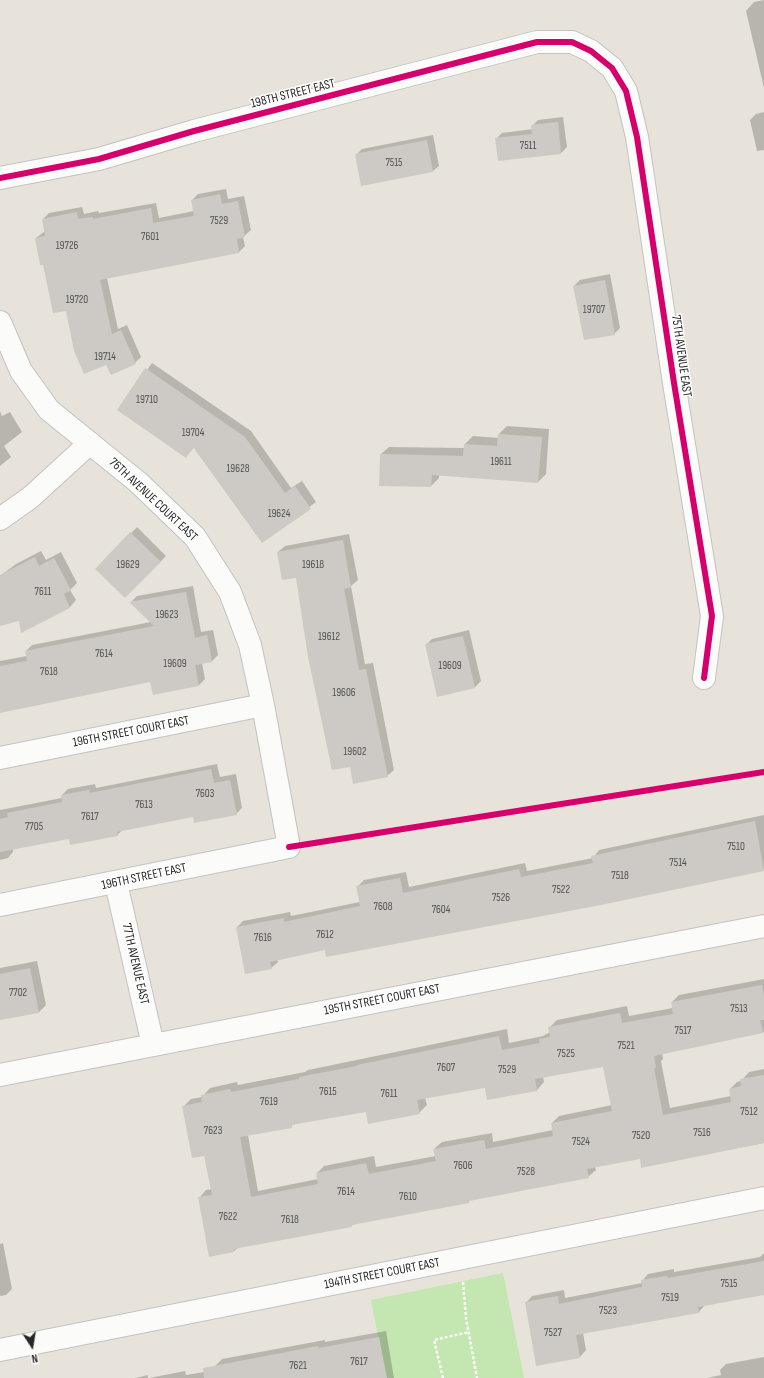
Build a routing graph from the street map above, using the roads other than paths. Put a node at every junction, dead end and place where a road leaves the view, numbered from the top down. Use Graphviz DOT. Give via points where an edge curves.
graph roads {
  1 [pos="591,51"];
  2 [pos="0,178"];
  3 [pos="0,322"];
  4 [pos="90,443"];
  5 [pos="0,519"];
  6 [pos="704,678"];
  7 [pos="263,705"];
  8 [pos="0,758"];
  9 [pos="289,847"];
  10 [pos="116,883"];
  11 [pos="0,906"];
  12 [pos="764,926"];
  13 [pos="153,1045"];
  14 [pos="0,1075"];
  15 [pos="764,1198"];
  16 [pos="0,1350"];
  1 -- 2 [label="street, 198TH STREET EAST" via="572,42 537,42 194,131 99,159"];
  1 -- 6 [label="street, 75TH AVENUE EAST" via="612,68 626,91 636,137 712,616"];
  3 -- 4 [label="street, 76TH AVENUE COURT EAST" via="21,371 49,410"];
  4 -- 5 [label="street" via="31,497"];
  4 -- 7 [label="street, 76TH AVENUE COURT EAST" via="139,483 195,537 230,592 250,645"];
  7 -- 8 [label="street, 196TH STREET COURT EAST"];
  7 -- 9 [label="street, 76TH AVENUE COURT EAST"];
  9 -- 10 [label="street, 196TH STREET EAST"];
  10 -- 11 [label="street, 196TH STREET EAST"];
  10 -- 13 [label="street, 77TH AVENUE EAST"];
  12 -- 13 [label="street, 195TH STREET COURT EAST"];
  13 -- 14 [label="street, 195TH STREET COURT EAST"];
  15 -- 16 [label="street, 194TH STREET COURT EAST"];
}
